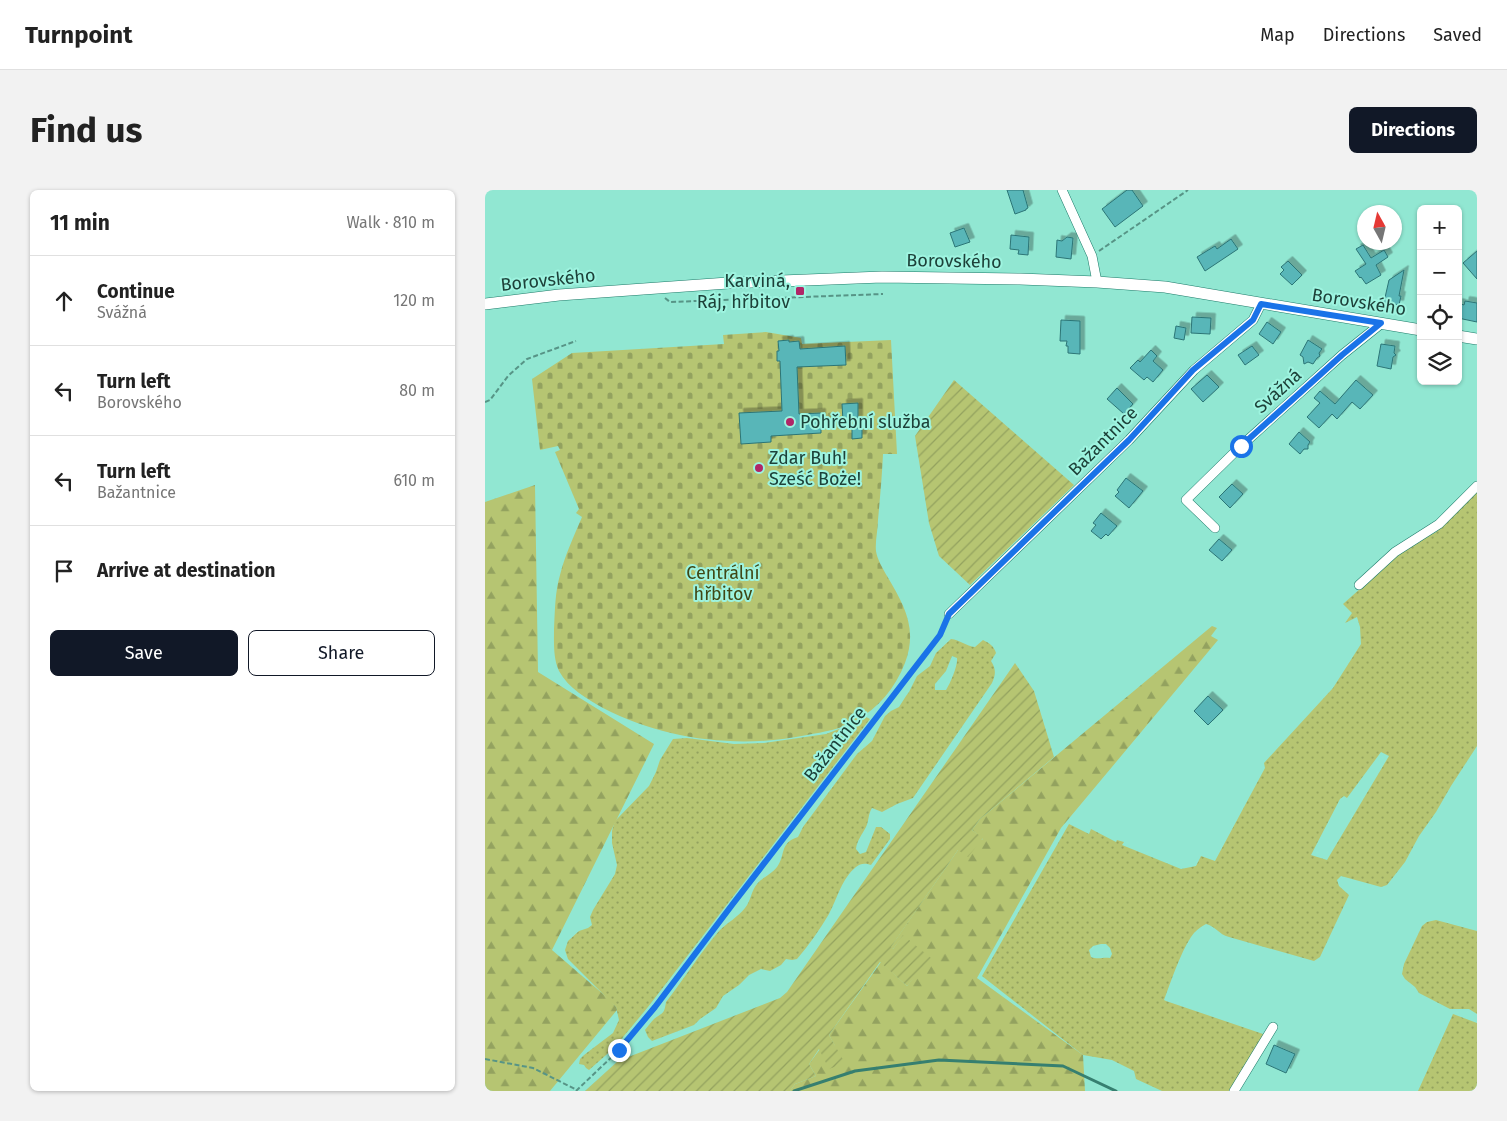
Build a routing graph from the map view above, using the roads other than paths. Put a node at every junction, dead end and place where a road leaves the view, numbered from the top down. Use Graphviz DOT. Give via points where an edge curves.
graph roads {
  1 [pos="1062,190"];
  2 [pos="1097,282"];
  3 [pos="485,304"];
  4 [pos="1261,304"];
  5 [pos="1381,323"];
  6 [pos="1417,329"];
  7 [pos="1462,337"];
  8 [pos="1477,339"];
  9 [pos="1477,486"];
  10 [pos="1215,528"];
  11 [pos="1359,585"];
  12 [pos="949,614"];
  13 [pos="1273,1027"];
  14 [pos="1234,1091"];
  1 -- 2 [label="street" via="1092,256"];
  2 -- 3 [label="main road, Borovského" via="883,277 706,284"];
  2 -- 4 [label="main road, Borovského" via="1165,287"];
  4 -- 5 [label="main road, Borovského"];
  4 -- 12 [label="street, Bažantnice" via="1253,320 1193,370 1129,440"];
  5 -- 6 [label="main road, Borovského"];
  5 -- 10 [label="street, Svážná" via="1241,446 1186,500"];
  7 -- 8 [label="main road"];
  9 -- 11 [label="street" via="1439,524 1395,552"];
  13 -- 14 [label="street"];
}
